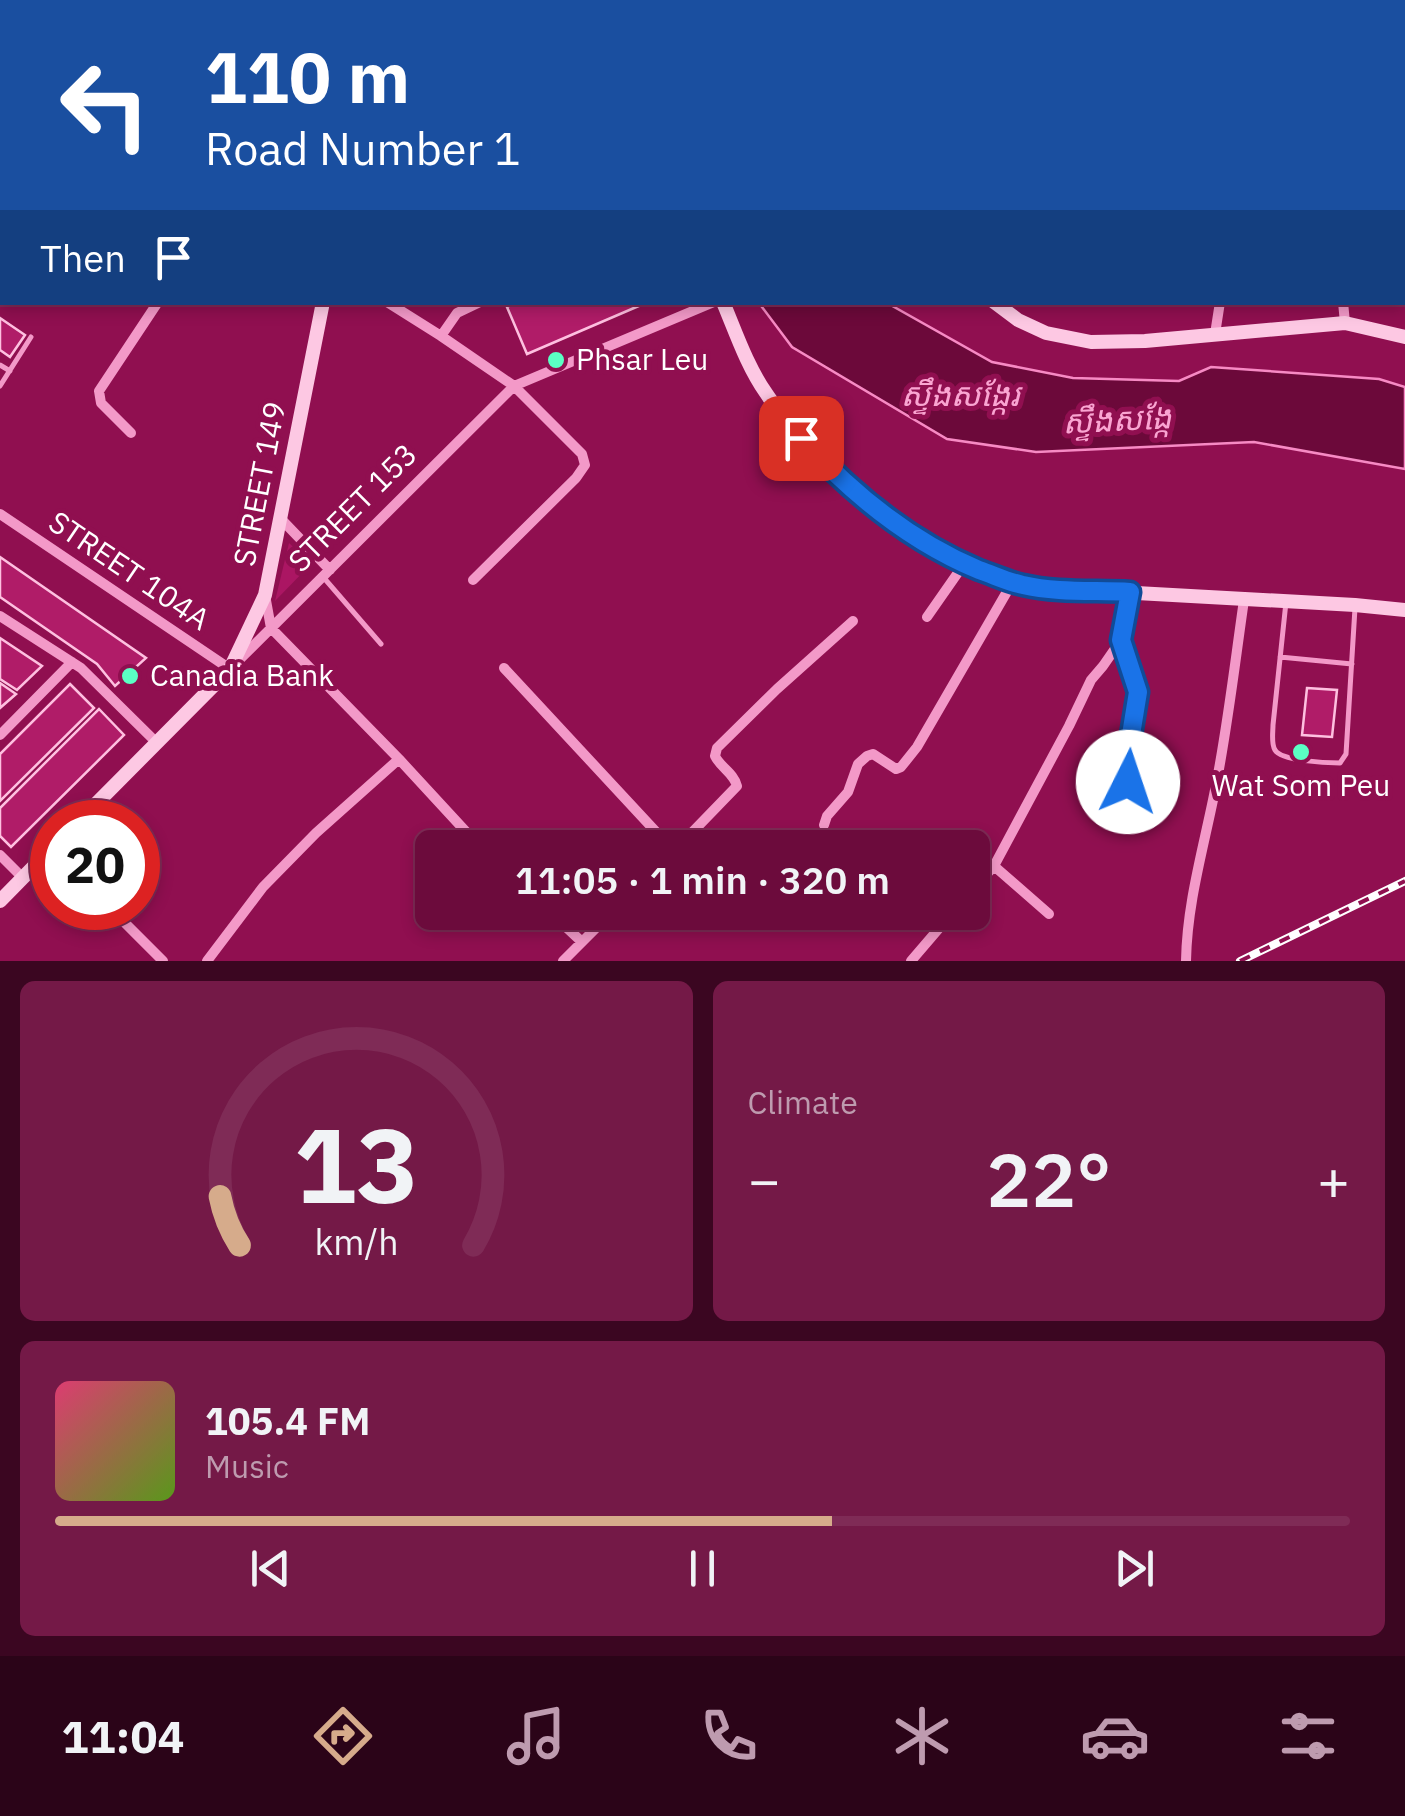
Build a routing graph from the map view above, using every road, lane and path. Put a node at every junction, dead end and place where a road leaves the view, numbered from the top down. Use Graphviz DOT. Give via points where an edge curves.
graph roads {
  1 [pos="156,305"];
  2 [pos="322,305"];
  3 [pos="392,305"];
  4 [pos="474,305"];
  5 [pos="707,305"];
  6 [pos="724,305"];
  7 [pos="998,305"];
  8 [pos="1220,305"];
  9 [pos="1343,305"];
  10 [pos="1345,323"];
  11 [pos="1215,334"];
  12 [pos="440,336"];
  13 [pos="31,338"];
  14 [pos="1405,338"];
  15 [pos="0,364"];
  16 [pos="10,371"];
  17 [pos="0,386"];
  18 [pos="514,386"];
  19 [pos="131,433"];
  20 [pos="0,514"];
  21 [pos="282,520"];
  22 [pos="964,564"];
  23 [pos="327,574"];
  24 [pos="473,580"];
  25 [pos="1012,582"];
  26 [pos="1130,592"];
  27 [pos="265,595"];
  28 [pos="1244,600"];
  29 [pos="1286,602"];
  30 [pos="1354,605"];
  31 [pos="1405,610"];
  32 [pos="0,616"];
  33 [pos="927,617"];
  34 [pos="853,622"];
  35 [pos="271,628"];
  36 [pos="1121,640"];
  37 [pos="382,644"];
  38 [pos="1280,657"];
  39 [pos="72,662"];
  40 [pos="1353,664"];
  41 [pos="504,668"];
  42 [pos="230,669"];
  43 [pos="0,735"];
  44 [pos="157,742"];
  45 [pos="399,759"];
  46 [pos="100,800"];
  47 [pos="1127,817"];
  48 [pos="824,825"];
  49 [pos="464,830"];
  50 [pos="657,830"];
  51 [pos="693,830"];
  52 [pos="0,856"];
  53 [pos="994,866"];
  54 [pos="990,870"];
  55 [pos="30,871"];
  56 [pos="23,878"];
  57 [pos="3,892"];
  58 [pos="1049,914"];
  59 [pos="132,930"];
  60 [pos="569,930"];
  61 [pos="594,930"];
  62 [pos="938,930"];
  63 [pos="582,942"];
  64 [pos="164,961"];
  65 [pos="207,961"];
  66 [pos="563,961"];
  67 [pos="911,961"];
  68 [pos="1186,961"];
  1 -- 19 [label="street" via="99,391 101,403"];
  2 -- 21 [label="street, STREET 149"];
  3 -- 12 [label="street"];
  4 -- 12 [label="street" via="457,313"];
  5 -- 18 [label="street, STREET 153"];
  6 -- 22 [label="street" via="764,391 816,454 882,514"];
  7 -- 11 [label="street" via="1046,333 1091,342"];
  8 -- 11 [label="street"];
  9 -- 10 [label="street"];
  10 -- 11 [label="street"];
  10 -- 14 [label="street"];
  12 -- 18 [label="street"];
  13 -- 16 [label="lane"];
  15 -- 16 [label="lane"];
  16 -- 17 [label="lane"];
  18 -- 23 [label="street, STREET 153"];
  18 -- 24 [label="street" via="582,454 585,465"];
  20 -- 42 [label="street, STREET 104A"];
  21 -- 23 [label="street"];
  21 -- 27 [label="street, STREET 149"];
  22 -- 25 [label="street"];
  22 -- 33 [label="street"];
  23 -- 35 [label="street, STREET 153"];
  23 -- 37 [label="lane"];
  25 -- 26 [label="street"];
  25 -- 48 [label="street" via="917,747 896,769 867,756"];
  26 -- 28 [label="street"];
  26 -- 36 [label="street"];
  27 -- 35 [label="street"];
  27 -- 42 [label="street, STREET 149"];
  28 -- 29 [label="street"];
  28 -- 68 [label="street"];
  29 -- 30 [label="street"];
  29 -- 38 [label="lane"];
  30 -- 31 [label="street"];
  30 -- 40 [label="lane"];
  32 -- 39 [label="street"];
  34 -- 51 [label="street" via="717,748 718,763 738,786"];
  35 -- 42 [label="street, STREET 153"];
  35 -- 45 [label="street"];
  36 -- 47 [label="lane" via="1138,692"];
  36 -- 53 [label="street" via="1091,680"];
  38 -- 40 [label="lane"];
  38 -- 40 [label="lane" via="1275,750 1322,762 1340,763 1346,754"];
  39 -- 43 [label="street"];
  39 -- 44 [label="street"];
  41 -- 50 [label="street"];
  42 -- 44 [label="street, STREET 153"];
  44 -- 46 [label="street, STREET 153"];
  45 -- 49 [label="street"];
  45 -- 65 [label="street" via="263,887"];
  52 -- 56 [label="street"];
  53 -- 54 [label="street"];
  53 -- 58 [label="street"];
  55 -- 56 [label="street"];
  56 -- 57 [label="street"];
  59 -- 64 [label="street"];
  60 -- 63 [label="street"];
  61 -- 63 [label="street"];
  62 -- 67 [label="street"];
  63 -- 66 [label="street"];
}
